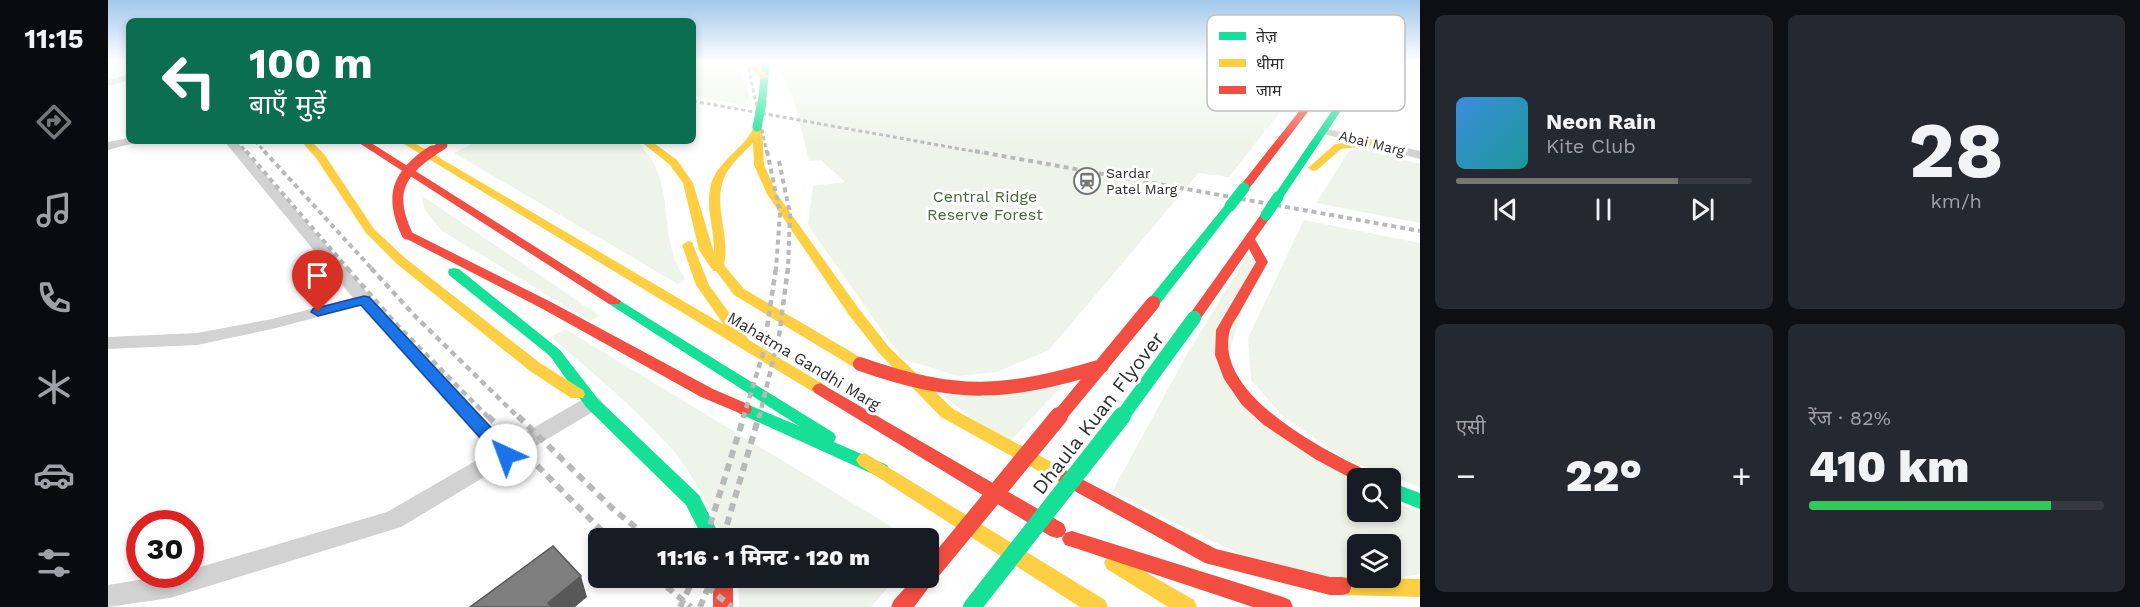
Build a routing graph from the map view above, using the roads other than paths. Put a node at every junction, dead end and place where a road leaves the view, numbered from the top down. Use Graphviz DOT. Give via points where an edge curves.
graph roads {
  1 [pos="764,89"];
  2 [pos="1304,111"];
  3 [pos="1337,111"];
  4 [pos="757,130"];
  5 [pos="1324,131"];
  6 [pos="126,142"];
  7 [pos="1372,143"];
  8 [pos="233,144"];
  9 [pos="309,144"];
  10 [pos="366,144"];
  11 [pos="409,144"];
  12 [pos="445,144"];
  13 [pos="650,145"];
  14 [pos="108,146"];
  15 [pos="1420,155"];
  16 [pos="1283,191"];
  17 [pos="407,234"];
  18 [pos="1249,238"];
  19 [pos="717,268"];
  20 [pos="364,300"];
  21 [pos="108,343"];
  22 [pos="745,345"];
  23 [pos="1102,366"];
  24 [pos="592,403"];
  25 [pos="506,455"];
  26 [pos="1347,468"];
  27 [pos="880,470"];
  28 [pos="1401,493"];
  29 [pos="1420,501"];
  30 [pos="707,528"];
  31 [pos="1072,539"];
  32 [pos="939,562"];
  33 [pos="723,588"];
  34 [pos="917,588"];
  35 [pos="1420,588"];
  36 [pos="108,597"];
  37 [pos="723,607"];
  38 [pos="902,607"];
  39 [pos="972,607"];
  40 [pos="1098,607"];
  41 [pos="1187,607"];
  42 [pos="1283,607"];
  1 -- 4 [label="main road, bridge"];
  2 -- 23 [label="main road, Dhaula Kuan Flyover, bridge"];
  3 -- 5 [label="main road"];
  4 -- 19 [label="main road" via="725,166 714,187 722,250"];
  4 -- 35 [label="main road" via="759,165 772,194 884,350 947,413 1212,557 1329,586"];
  5 -- 7 [label="street, Abai Marg"];
  5 -- 16 [label="main road"];
  6 -- 14 [label="street"];
  7 -- 15 [label="street, Abai Marg"];
  7 -- 16 [label="main road" via="1335,145 1294,188"];
  8 -- 20 [label="street"];
  9 -- 24 [label="main road" via="370,231 400,261 535,367"];
  10 -- 27 [label="main road"];
  11 -- 22 [label="main road, Mahatma Gandhi Marg"];
  12 -- 17 [label="main road, bridge" via="413,164 396,191 396,215"];
  13 -- 19 [label="main road" via="673,162 688,183 702,240"];
  13 -- 22 [label="main road" via="672,177 694,266 706,291"];
  16 -- 18 [label="main road, Dhaula Kuan Flyover, bridge"];
  17 -- 24 [label="main road" via="555,353"];
  17 -- 27 [label="main road" via="707,393"];
  18 -- 26 [label="main road" via="1262,262 1222,335 1222,354 1228,369 1250,401 1278,427"];
  18 -- 39 [label="main road, Dhaula Kuan Flyover, bridge" via="1154,376"];
  19 -- 23 [label="main road, bridge" via="748,300 860,364 920,383 984,391 1029,386"];
  20 -- 21 [label="street" via="197,339"];
  20 -- 25 [label="street"];
  22 -- 31 [label="main road, Mahatma Gandhi Marg"];
  23 -- 32 [label="main road, Dhaula Kuan Flyover, bridge"];
  24 -- 25 [label="street"];
  24 -- 30 [label="main road" via="693,500"];
  25 -- 36 [label="street" via="393,520 170,587"];
  27 -- 40 [label="main road"];
  28 -- 29 [label="main road"];
  31 -- 41 [label="main road, Mahatma Gandhi Marg"];
  31 -- 42 [label="main road"];
  33 -- 37 [label="main road"];
  34 -- 38 [label="main road, Dhaula Kuan Flyover"];
}
